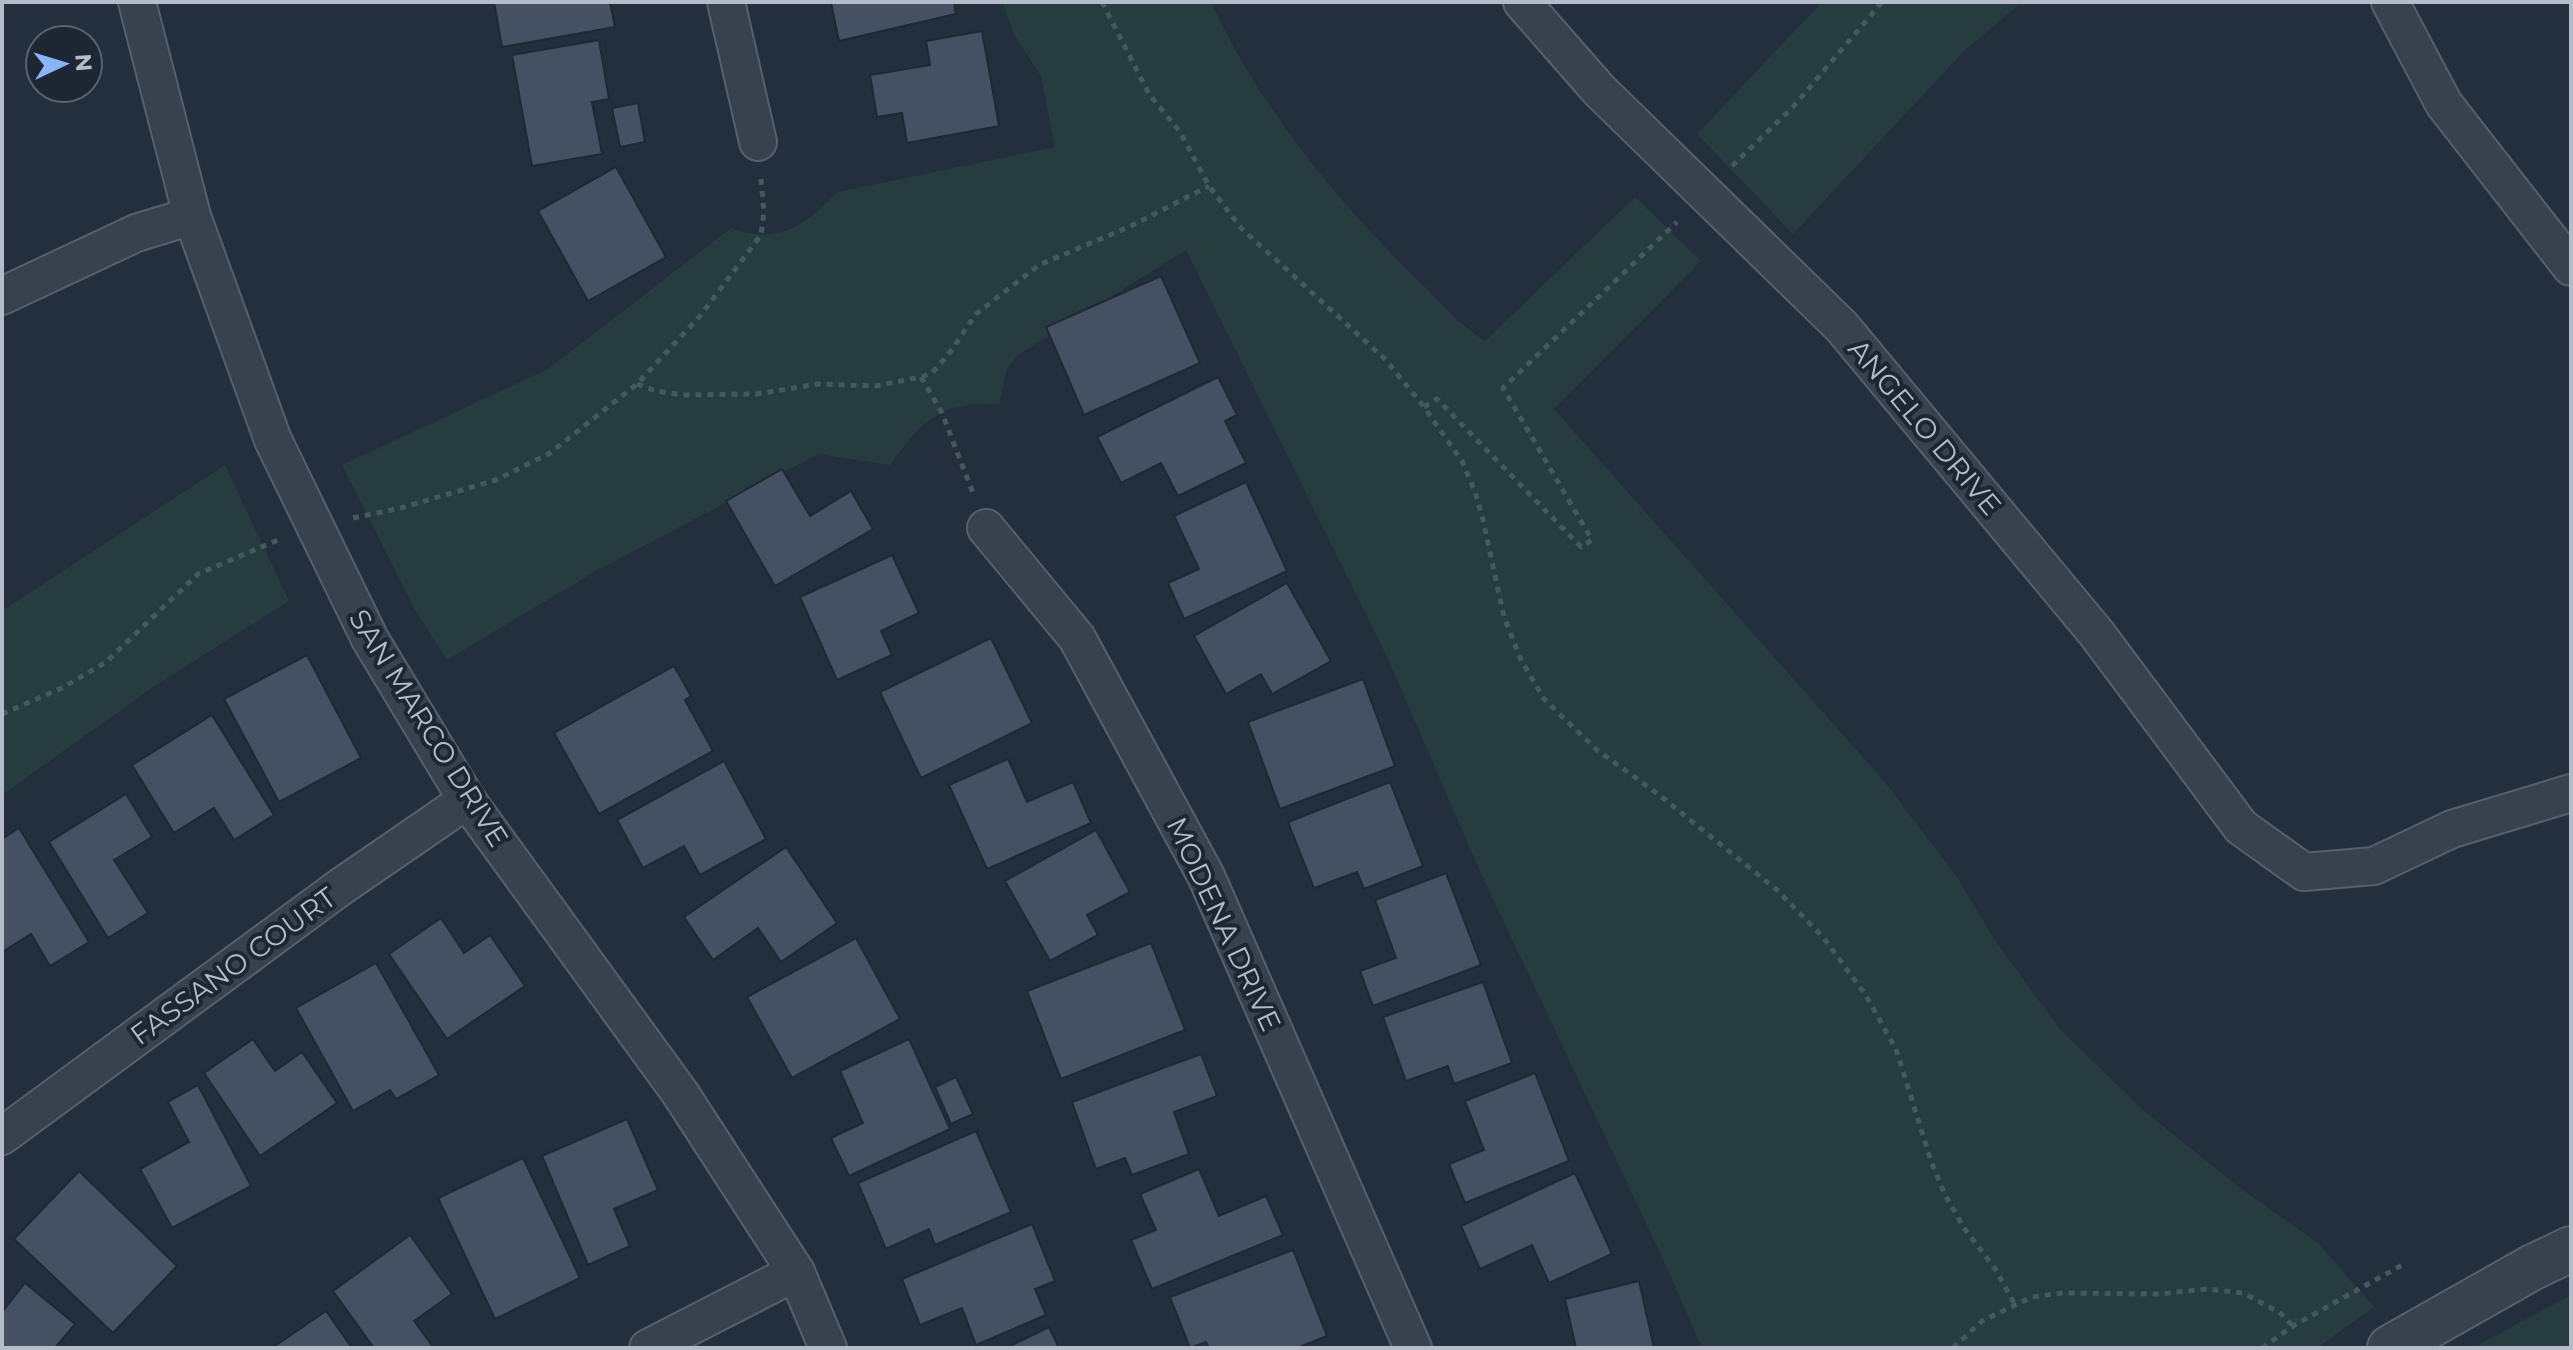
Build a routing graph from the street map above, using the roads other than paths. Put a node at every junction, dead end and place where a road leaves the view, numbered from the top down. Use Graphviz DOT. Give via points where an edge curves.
graph roads {
  1 [pos="137,2"];
  2 [pos="726,2"];
  3 [pos="1522,2"];
  4 [pos="2390,2"];
  5 [pos="758,142"];
  6 [pos="192,216"];
  7 [pos="2571,267"];
  8 [pos="2,296"];
  9 [pos="986,528"];
  10 [pos="2571,793"];
  11 [pos="467,800"];
  12 [pos="2,1136"];
  13 [pos="2571,1249"];
  14 [pos="796,1272"];
  15 [pos="648,1348"];
  16 [pos="828,1348"];
  17 [pos="1413,1348"];
  18 [pos="2390,1348"];
  1 -- 6 [label="street, SAN MARCO DRIVE"];
  2 -- 5 [label="street"];
  3 -- 10 [label="street, ANGELO DRIVE" via="1599,90 1842,327 2097,634 2241,827 2304,872 2374,866 2452,829"];
  4 -- 7 [label="street" via="2444,104"];
  6 -- 8 [label="street" via="136,233"];
  6 -- 11 [label="street, SAN MARCO DRIVE" via="273,440 370,639"];
  9 -- 17 [label="street, MODENA DRIVE" via="1077,638 1206,876"];
  11 -- 12 [label="street, FASSANO COURT"];
  11 -- 14 [label="street, SAN MARCO DRIVE" via="680,1093"];
  13 -- 18 [label="street"];
  14 -- 15 [label="street"];
  14 -- 16 [label="street, SAN MARCO DRIVE"];
}
